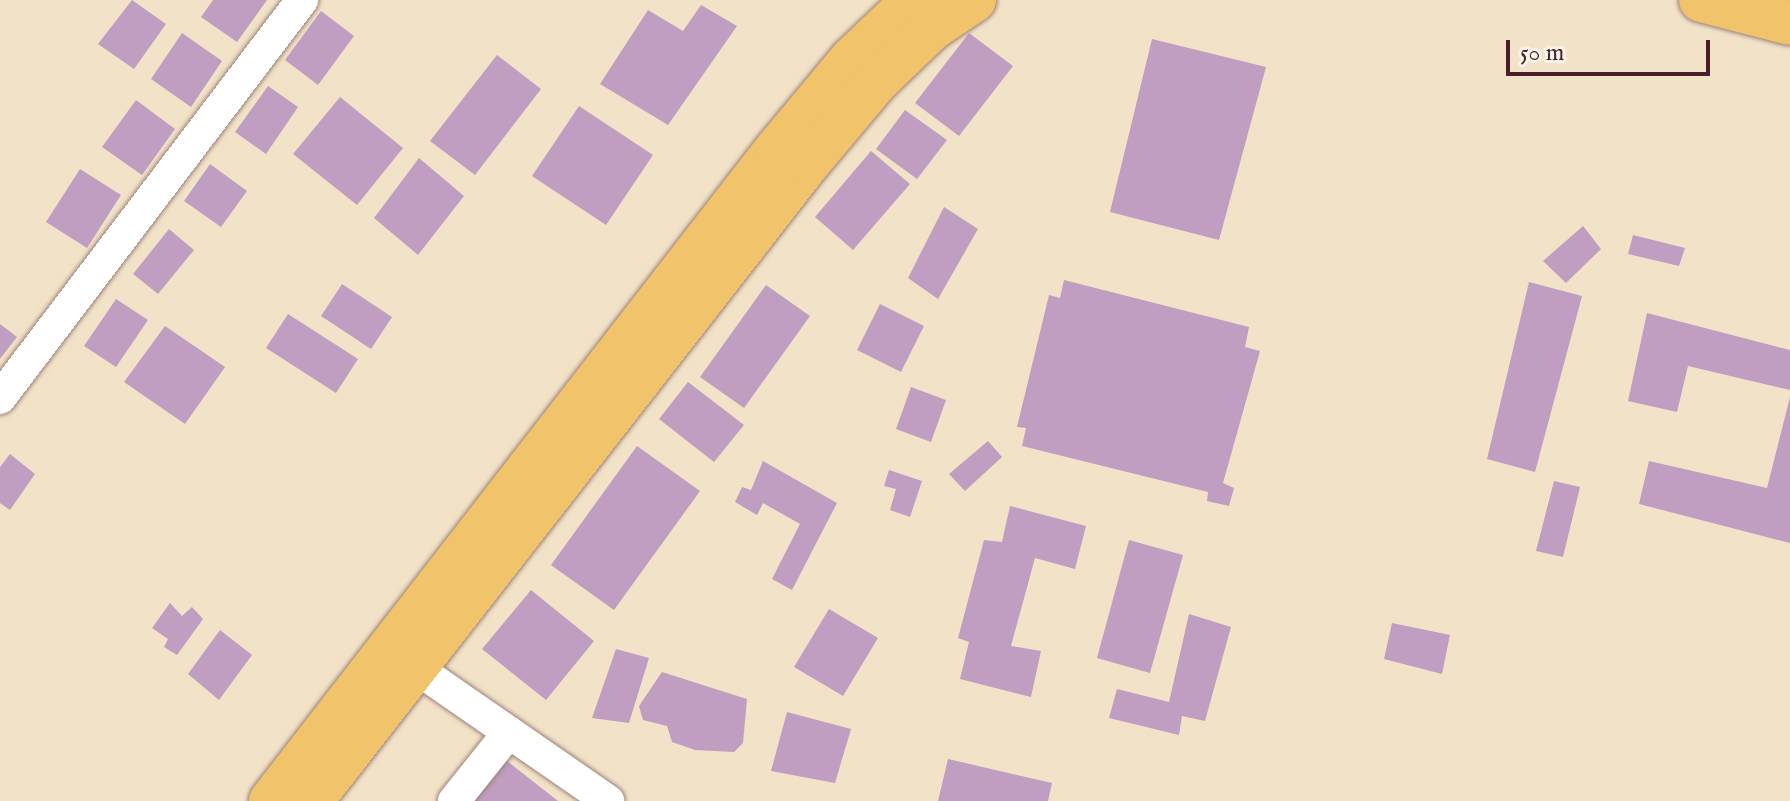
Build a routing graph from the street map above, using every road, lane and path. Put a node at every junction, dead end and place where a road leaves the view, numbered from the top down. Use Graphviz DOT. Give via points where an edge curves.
graph roads {
  1 [pos="302,0"];
  2 [pos="974,0"];
  3 [pos="1701,0"];
  4 [pos="904,2"];
  5 [pos="1790,23"];
  6 [pos="0,398"];
  7 [pos="416,668"];
  8 [pos="509,732"];
  9 [pos="271,801"];
  10 [pos="311,801"];
  11 [pos="454,801"];
  12 [pos="608,801"];
  1 -- 6 [label="street"];
  2 -- 7 [label="highway" via="931,29 876,82 817,151"];
  3 -- 5 [label="highway"];
  4 -- 9 [label="highway" via="776,150"];
  7 -- 8 [label="street"];
  7 -- 10 [label="highway"];
  8 -- 11 [label="street"];
  8 -- 12 [label="street"];
}
